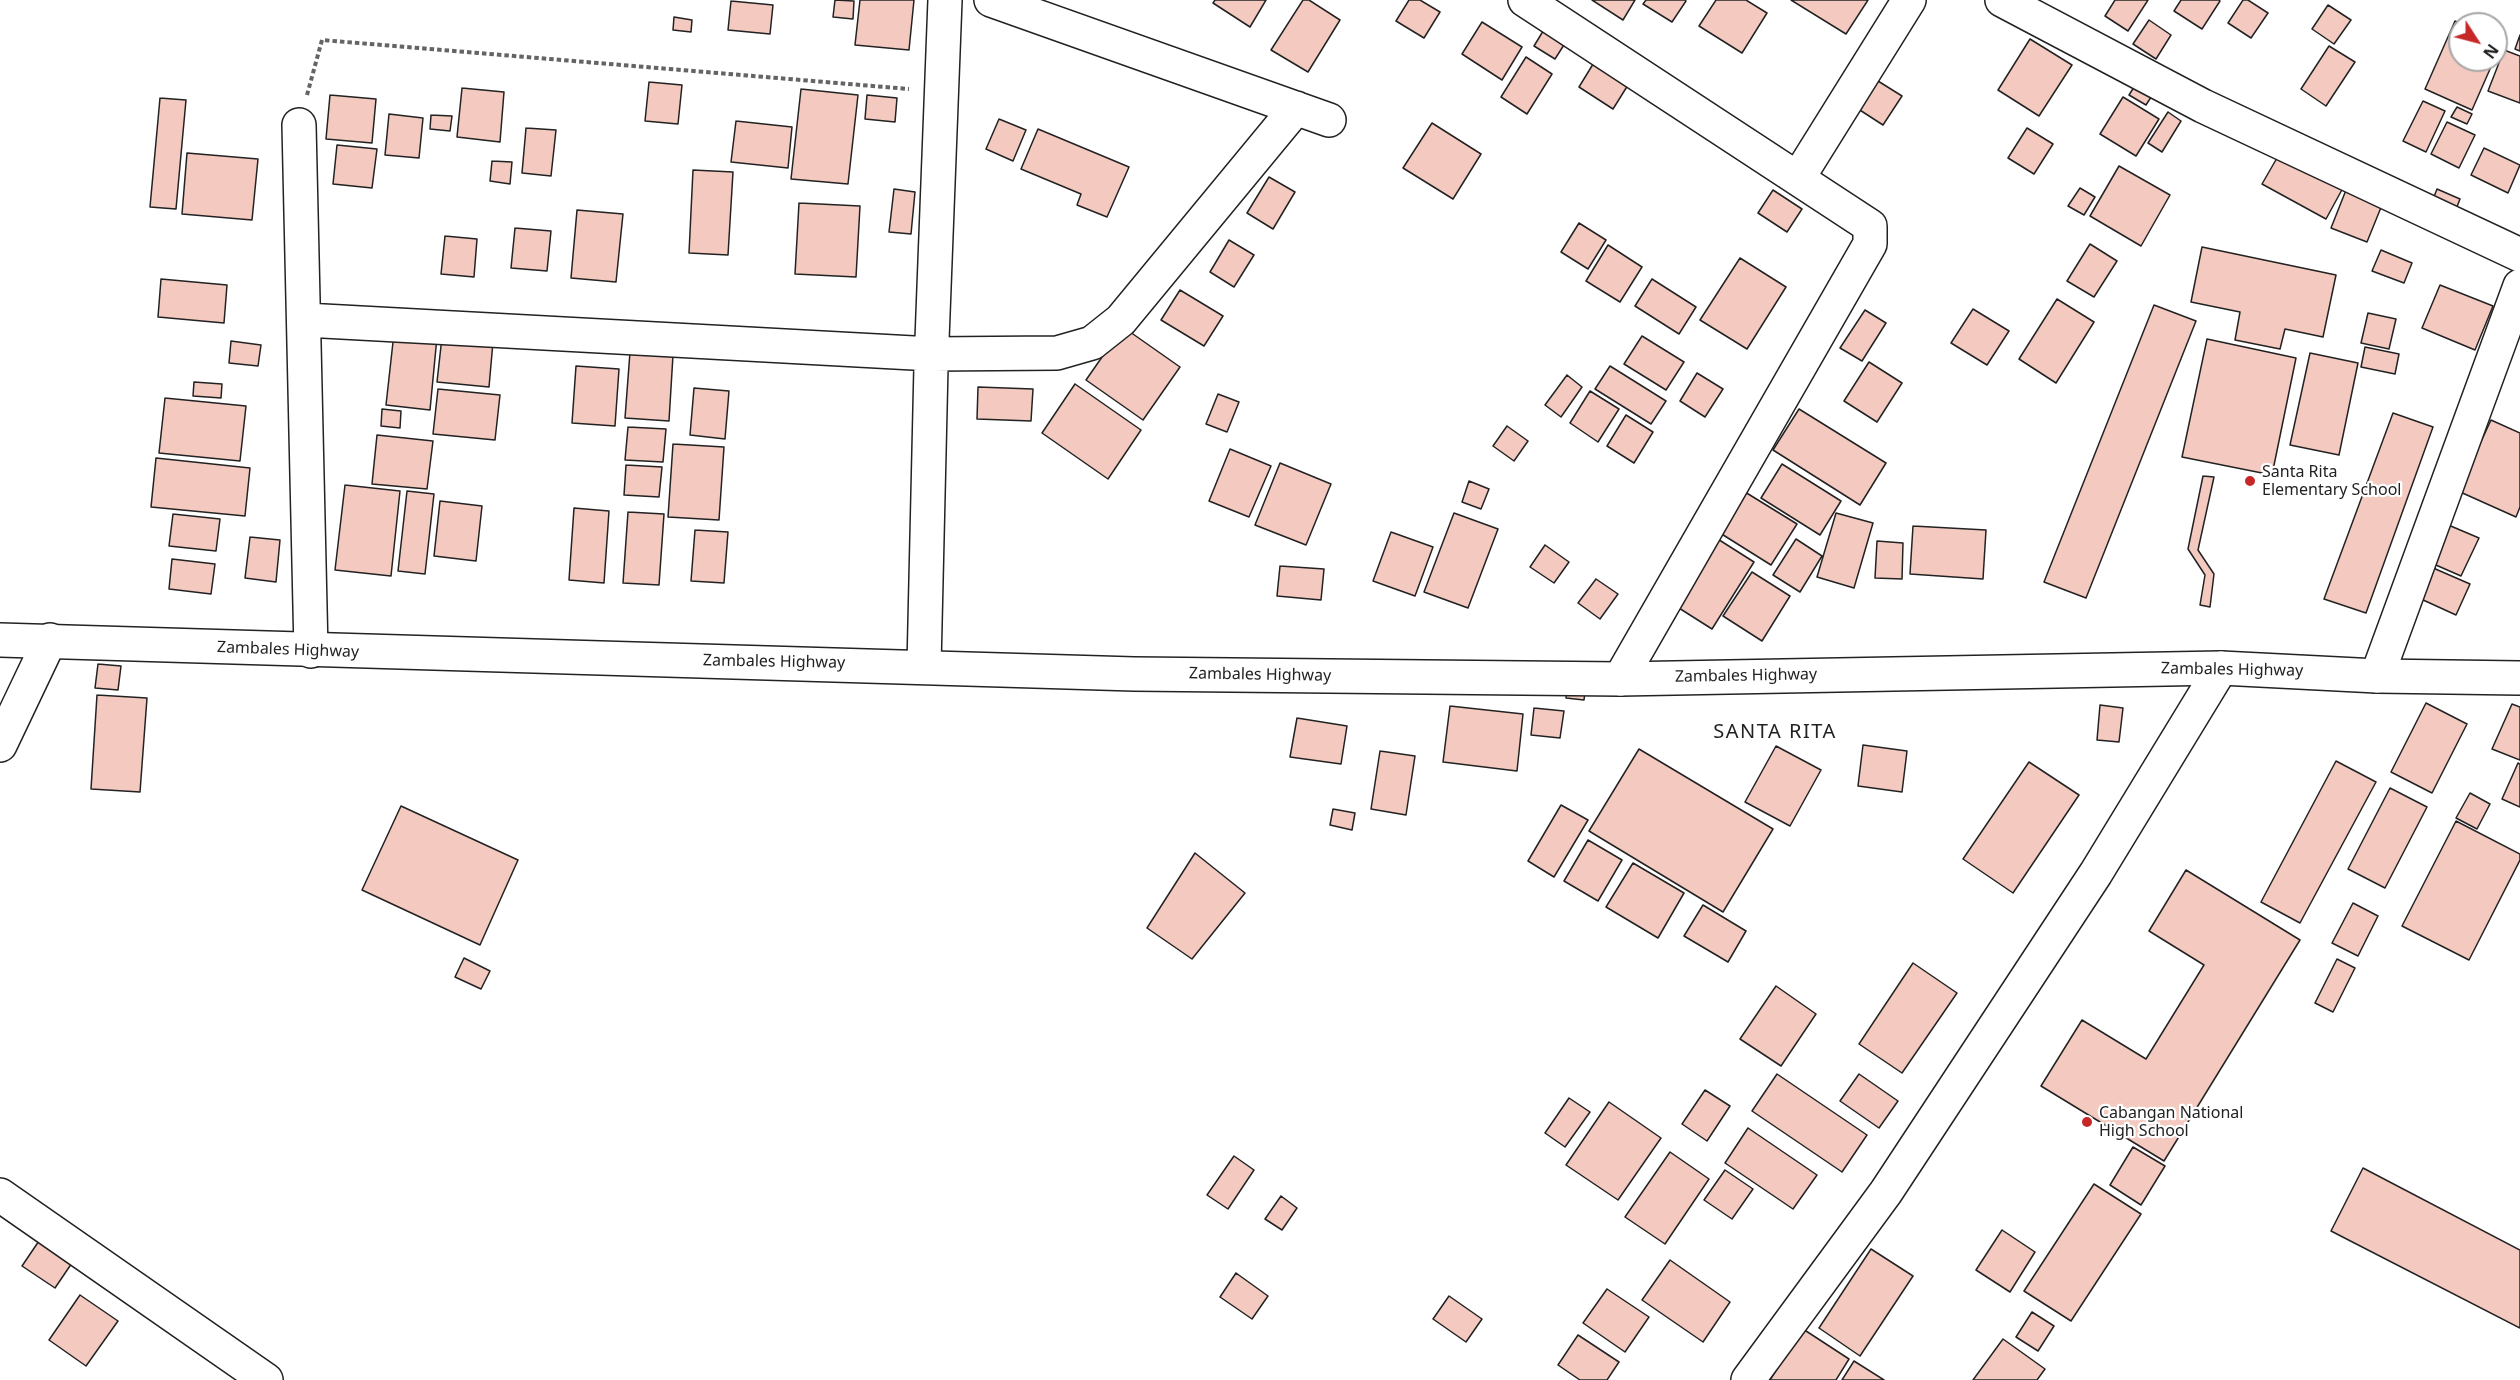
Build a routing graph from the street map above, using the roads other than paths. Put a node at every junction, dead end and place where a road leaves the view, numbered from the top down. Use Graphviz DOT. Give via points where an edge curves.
graph roads {
  1 [pos="945,0"];
  2 [pos="991,0"];
  3 [pos="1909,0"];
  4 [pos="2002,0"];
  5 [pos="1544,5"];
  6 [pos="1296,108"];
  7 [pos="1329,120"];
  8 [pos="299,126"];
  9 [pos="1798,178"];
  10 [pos="2520,255"];
  11 [pos="2520,286"];
  12 [pos="305,320"];
  13 [pos="932,354"];
  14 [pos="0,640"];
  15 [pos="50,640"];
  16 [pos="311,651"];
  17 [pos="924,666"];
  18 [pos="2221,668"];
  19 [pos="2377,676"];
  20 [pos="1620,678"];
  21 [pos="2520,678"];
  22 [pos="0,745"];
  23 [pos="0,1195"];
  24 [pos="266,1380"];
  25 [pos="1748,1380"];
  1 -- 13 [label="street"];
  2 -- 6 [label="street"];
  3 -- 9 [label="street"];
  4 -- 10 [label="street" via="2203,106"];
  5 -- 9 [label="street"];
  6 -- 7 [label="street"];
  6 -- 13 [label="street" via="1121,320 1092,343 1057,353"];
  8 -- 12 [label="street"];
  9 -- 20 [label="street" via="1870,226 1870,244"];
  11 -- 19 [label="street"];
  12 -- 13 [label="street"];
  12 -- 16 [label="street"];
  13 -- 17 [label="street"];
  14 -- 15 [label="street, Zambales Highway"];
  15 -- 16 [label="street, Zambales Highway"];
  15 -- 22 [label="street"];
  16 -- 17 [label="street, Zambales Highway"];
  17 -- 20 [label="street, Zambales Highway" via="1134,674"];
  18 -- 19 [label="street, Zambales Highway"];
  18 -- 20 [label="street, Zambales Highway"];
  18 -- 25 [label="street" via="2096,873 1893,1182"];
  19 -- 21 [label="street, Zambales Highway"];
  23 -- 24 [label="street"];
}
